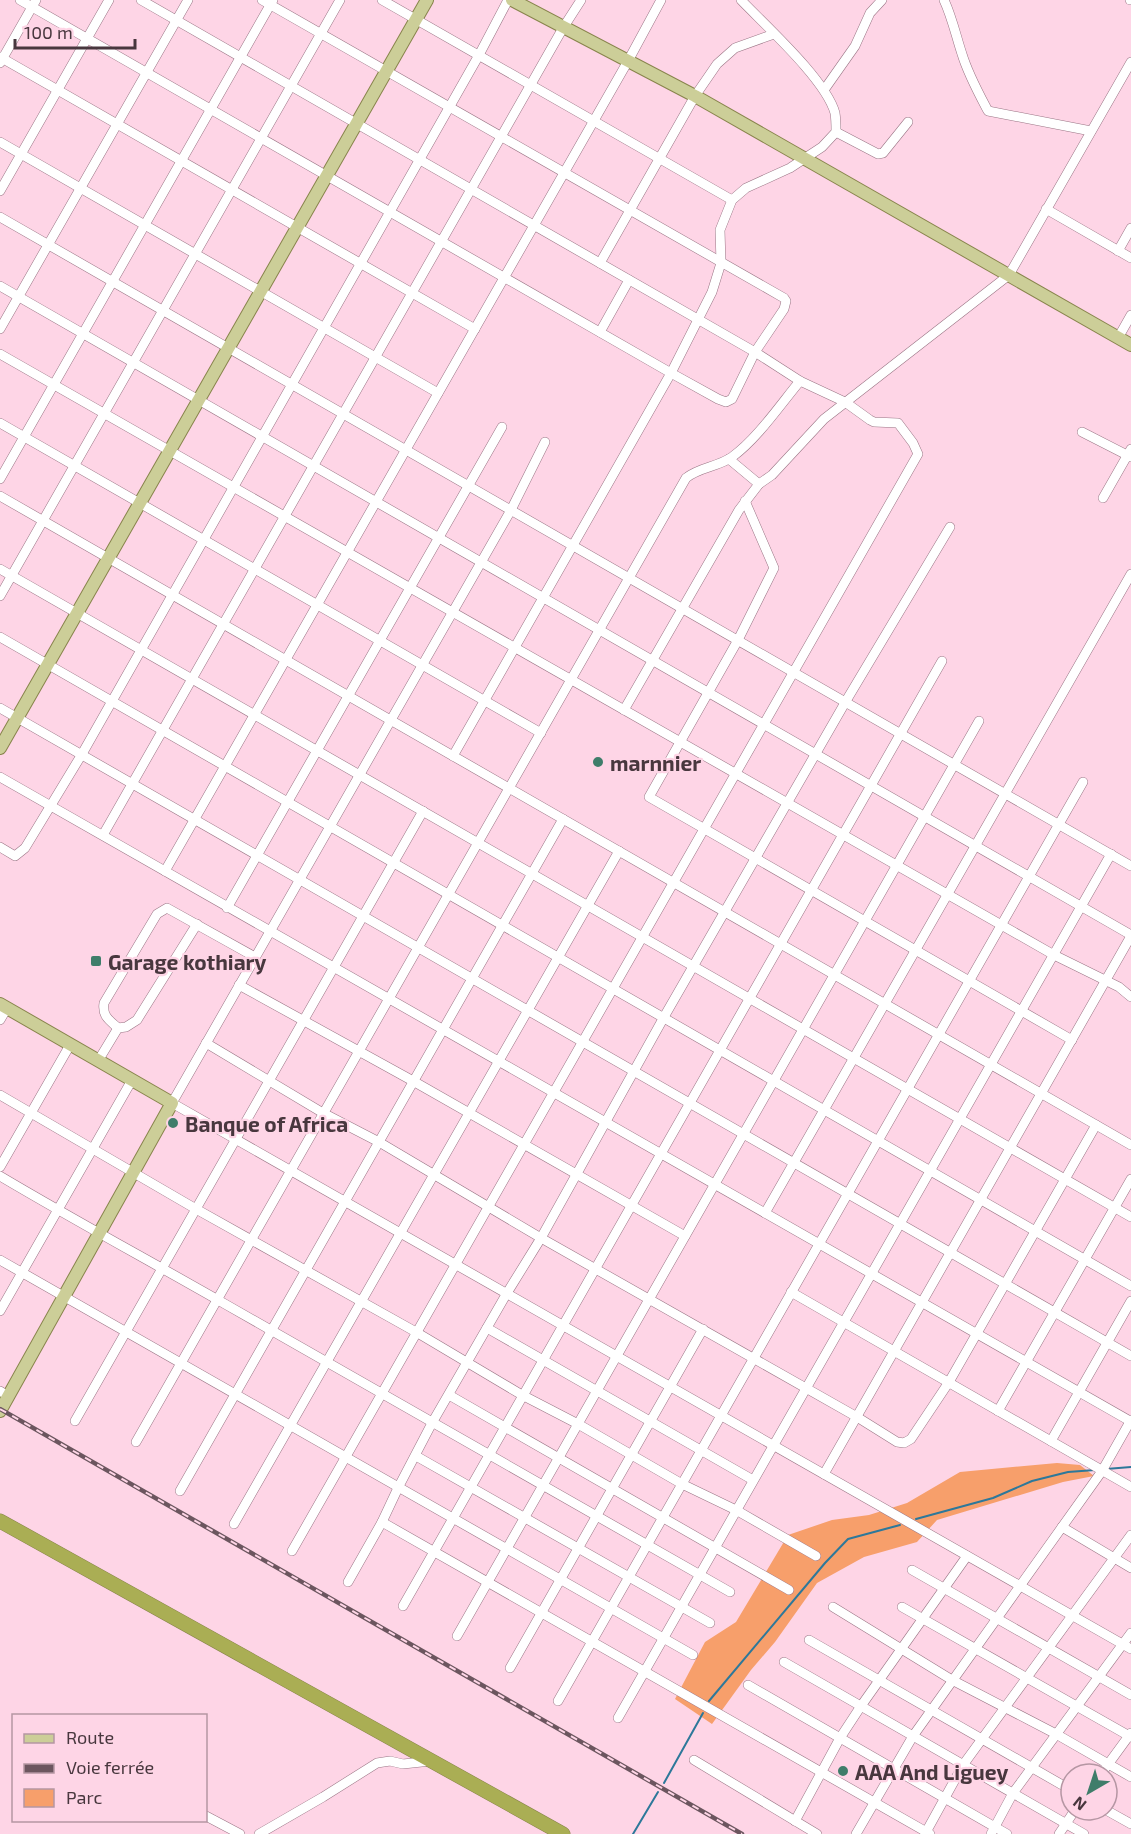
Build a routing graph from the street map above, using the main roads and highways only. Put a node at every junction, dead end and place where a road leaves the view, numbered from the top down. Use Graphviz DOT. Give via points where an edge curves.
graph roads {
  1 [pos="427,0"];
  2 [pos="510,0"];
  3 [pos="1131,345"];
  4 [pos="0,748"];
  5 [pos="3,1006"];
  6 [pos="4,1394"];
  7 [pos="0,1411"];
  8 [pos="0,1521"];
  9 [pos="563,1834"];
  1 -- 4 [label="main road"];
  2 -- 3 [label="main road" via="695,96"];
  5 -- 6 [label="main road" via="172,1103"];
  6 -- 7 [label="main road"];
  8 -- 9 [label="highway"];
}
